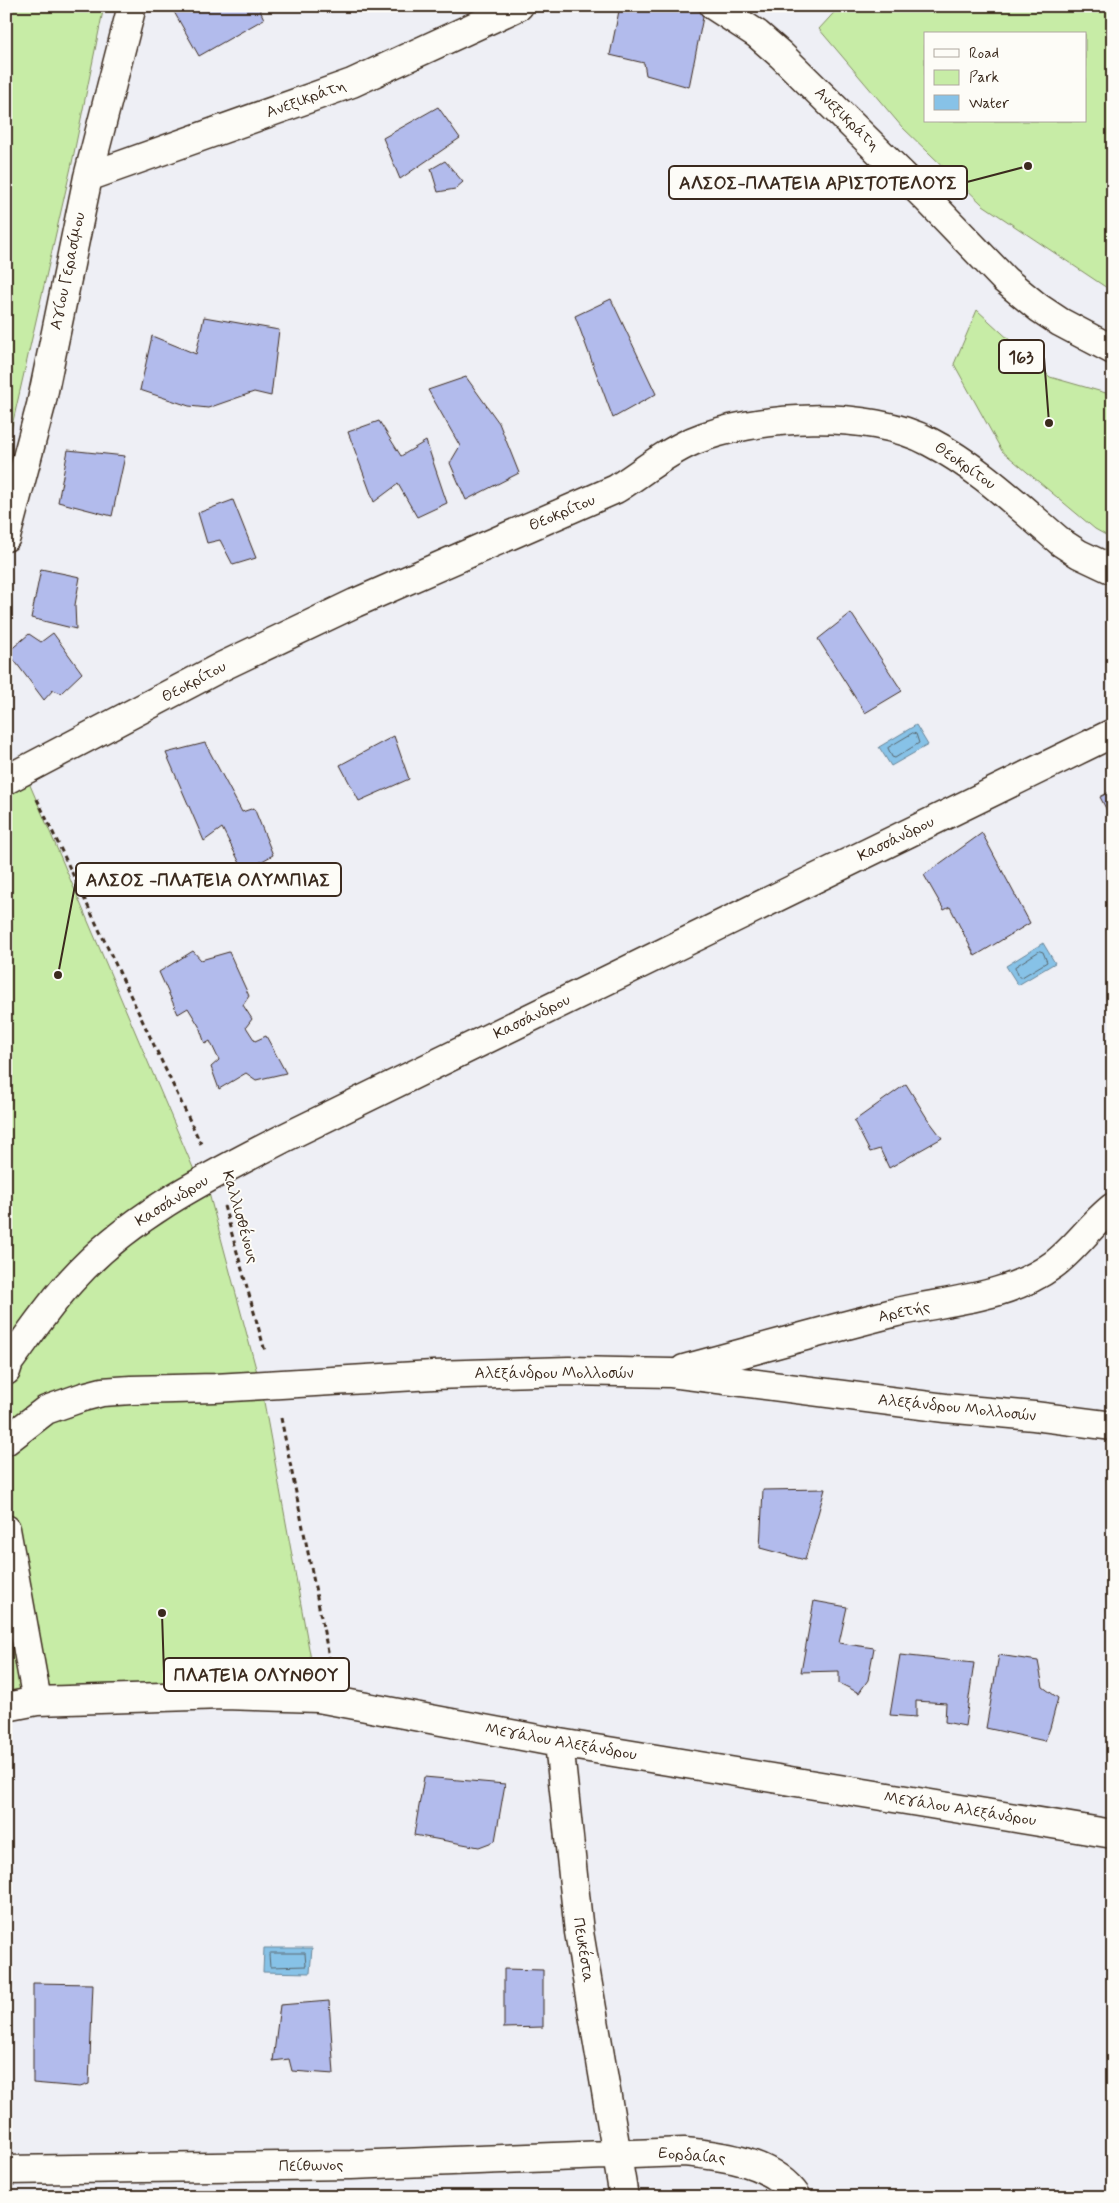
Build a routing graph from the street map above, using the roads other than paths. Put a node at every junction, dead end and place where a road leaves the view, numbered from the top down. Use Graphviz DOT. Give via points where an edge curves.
graph roads {
  1 [pos="132,6"];
  2 [pos="519,6"];
  3 [pos="714,6"];
  4 [pos="88,176"];
  5 [pos="1113,350"];
  6 [pos="6,537"];
  7 [pos="1113,570"];
  8 [pos="1113,733"];
  9 [pos="15,775"];
  10 [pos="1113,1207"];
  11 [pos="6,1371"];
  12 [pos="671,1373"];
  13 [pos="1113,1426"];
  14 [pos="6,1441"];
  15 [pos="6,1529"];
  16 [pos="38,1701"];
  17 [pos="6,1707"];
  18 [pos="559,1743"];
  19 [pos="1113,1834"];
  20 [pos="616,2156"];
  21 [pos="6,2170"];
  22 [pos="624,2197"];
  23 [pos="797,2197"];
  1 -- 4 [label="street, Αγίου Γερασίμου"];
  2 -- 4 [label="street, Ανεξικράτη" via="366,77"];
  3 -- 5 [label="street, Ανεξικράτη" via="757,34 781,55 1005,280 1060,322"];
  4 -- 6 [label="street, Αγίου Γερασίμου" via="41,405"];
  7 -- 9 [label="street, Θεοκρίτου" via="1062,543 969,465 928,440 872,423 835,419 746,427 693,441 616,489 339,611 223,666"];
  8 -- 11 [label="street, Κασσάνδρου" via="215,1173 128,1228 98,1254 70,1281 9,1362"];
  10 -- 12 [label="street, Αρετής" via="1052,1265 1014,1285 992,1293 835,1328"];
  12 -- 13 [label="street, Αλεξάνδρου Μολλοσών"];
  12 -- 14 [label="street, Αλεξάνδρου Μολλοσών" via="433,1374 102,1392 46,1410"];
  15 -- 16 [label="street"];
  16 -- 17 [label="street, Μεγάλου Αλεξάνδρου"];
  16 -- 18 [label="street, Μεγάλου Αλεξάνδρου" via="224,1695 318,1698"];
  18 -- 19 [label="street, Μεγάλου Αλεξάνδρου"];
  18 -- 20 [label="street, Πευκέστα" via="579,1932"];
  20 -- 21 [label="street, Πείθωνος" via="351,2165"];
  20 -- 22 [label="street"];
  20 -- 23 [label="street, Εορδαίας" via="684,2152 738,2160 777,2176"];
}
